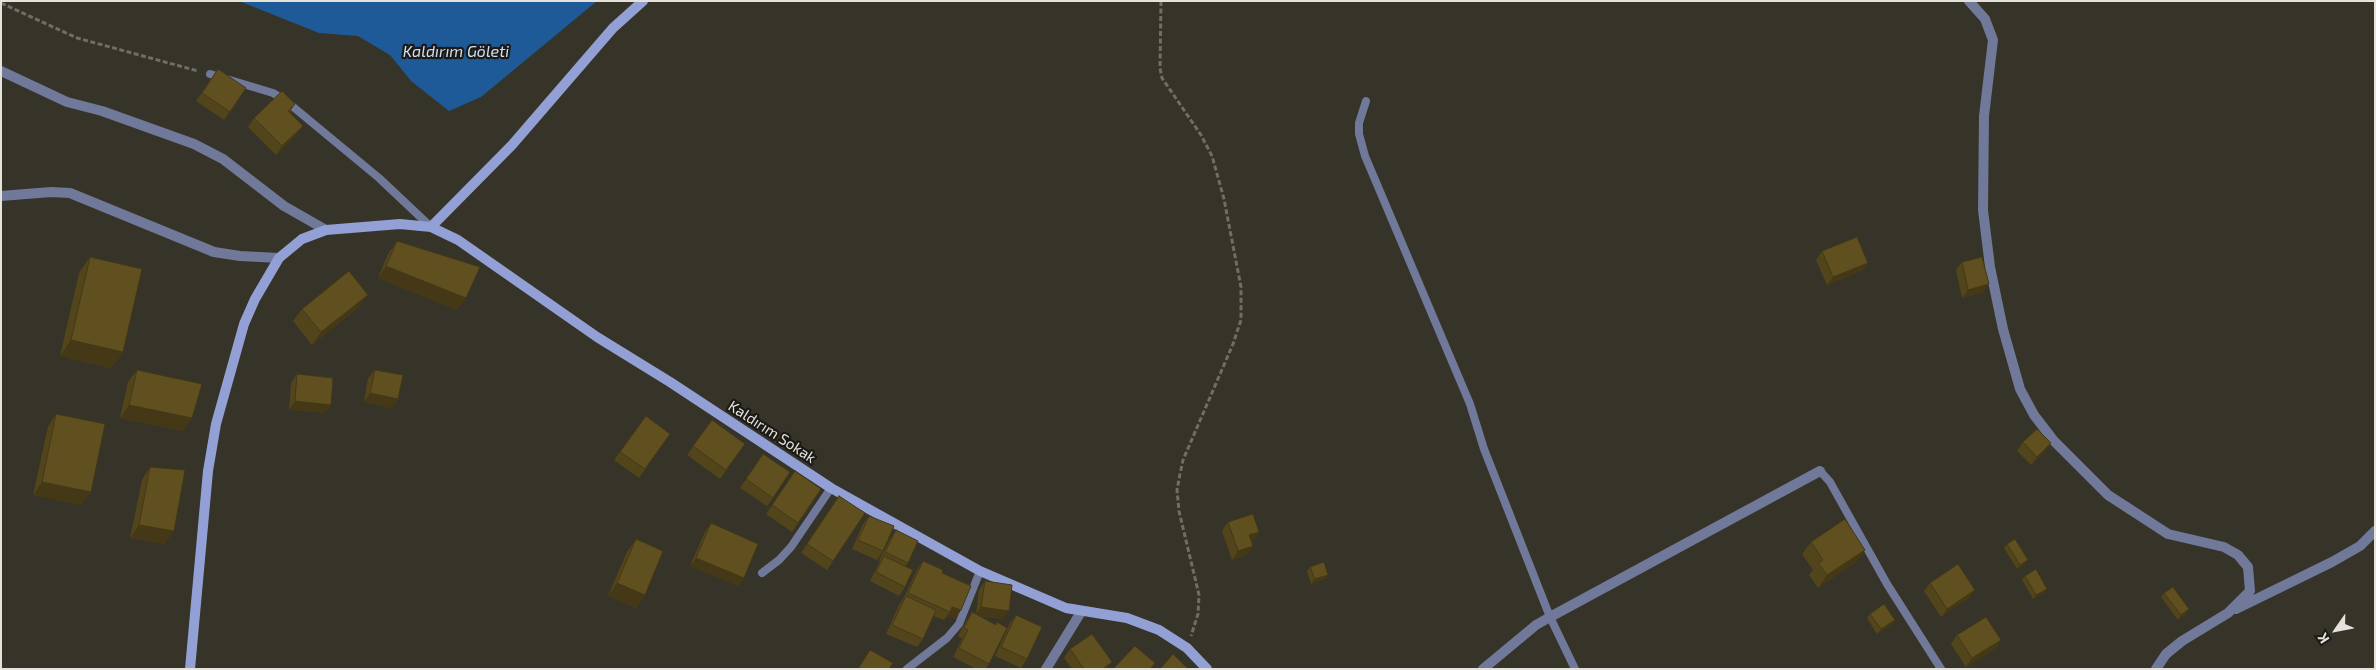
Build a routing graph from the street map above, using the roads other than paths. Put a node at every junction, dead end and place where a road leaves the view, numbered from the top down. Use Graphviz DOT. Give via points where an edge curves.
graph roads {
  1 [pos="643,1"];
  2 [pos="1969,1"];
  3 [pos="1,71"];
  4 [pos="210,74"];
  5 [pos="1366,101"];
  6 [pos="1,196"];
  7 [pos="431,227"];
  8 [pos="326,230"];
  9 [pos="279,258"];
  10 [pos="1820,472"];
  11 [pos="831,488"];
  12 [pos="2375,531"];
  13 [pos="980,571"];
  14 [pos="762,573"];
  15 [pos="1081,612"];
  16 [pos="2228,613"];
  17 [pos="1550,617"];
  18 [pos="190,669"];
  19 [pos="907,669"];
  20 [pos="1046,669"];
  21 [pos="1207,669"];
  22 [pos="1483,669"];
  23 [pos="1574,669"];
  24 [pos="1941,669"];
  25 [pos="2156,669"];
  1 -- 7 [label="street" via="613,28 512,145"];
  2 -- 16 [label="street" via="1985,19 1993,40 1984,116 1983,210 1990,267 2020,389 2034,415 2054,441 2108,495 2168,534 2224,547 2238,555 2248,567 2250,591"];
  3 -- 8 [label="street" via="67,102 194,144 223,159 284,206"];
  4 -- 7 [label="lane" via="273,93 286,101"];
  5 -- 17 [label="lane" via="1359,123 1365,156 1470,404 1484,449"];
  6 -- 9 [label="street" via="70,193 214,252"];
  7 -- 8 [label="street, Kaldırım Sokak" via="400,224"];
  7 -- 11 [label="street, Kaldırım Sokak" via="458,240 597,337"];
  8 -- 9 [label="street, Kaldırım Sokak" via="302,239"];
  9 -- 18 [label="street" via="244,324 216,424 208,471"];
  10 -- 17 [label="street"];
  10 -- 24 [label="lane" via="1830,482 1887,584"];
  11 -- 13 [label="street, Kaldırım Sokak"];
  11 -- 14 [label="lane" via="791,547"];
  12 -- 16 [label="street" via="2360,546 2332,562"];
  13 -- 15 [label="street, Kaldırım Sokak"];
  13 -- 19 [label="lane" via="959,624"];
  15 -- 20 [label="street"];
  15 -- 21 [label="street, Kaldırım Sokak" via="1127,618 1159,630 1187,648"];
  16 -- 25 [label="street" via="2182,640 2166,654"];
  17 -- 22 [label="street"];
  17 -- 23 [label="lane"];
}
